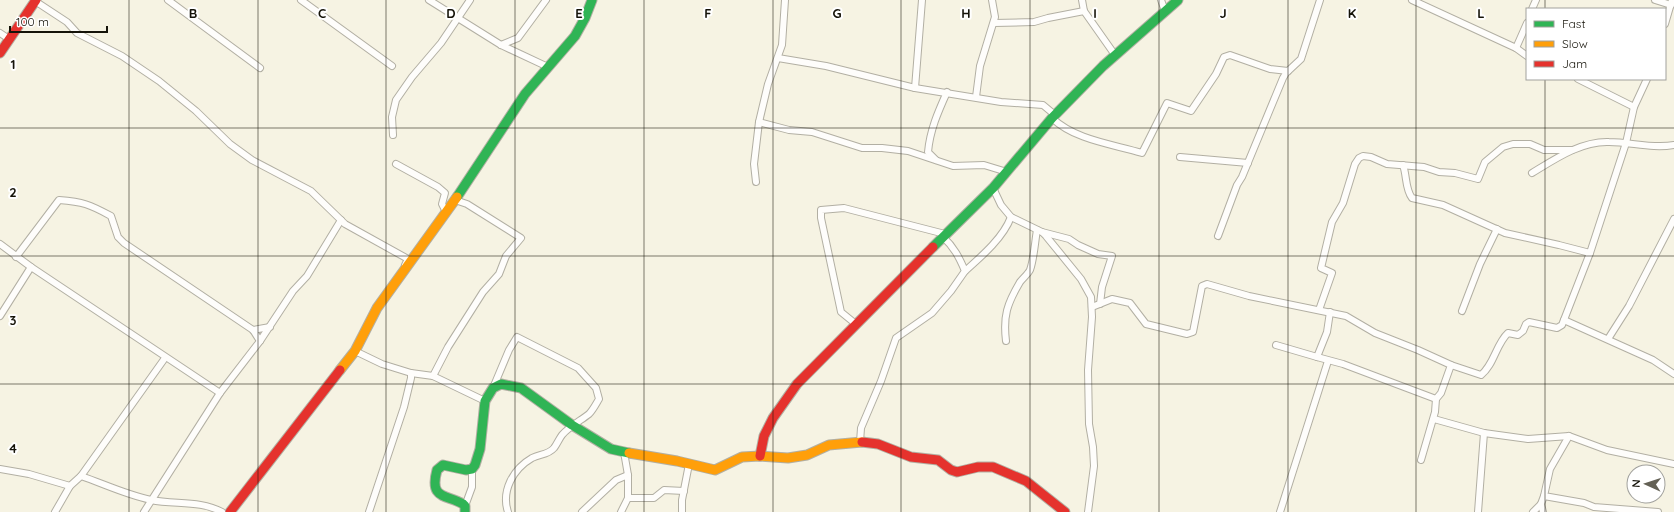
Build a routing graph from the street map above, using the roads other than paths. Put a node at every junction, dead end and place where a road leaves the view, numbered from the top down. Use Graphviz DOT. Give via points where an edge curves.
graph roads {
  1 [pos="168,0"];
  2 [pos="301,0"];
  3 [pos="428,0"];
  4 [pos="470,0"];
  5 [pos="546,0"];
  6 [pos="592,0"];
  7 [pos="785,0"];
  8 [pos="922,0"];
  9 [pos="992,0"];
  10 [pos="1082,0"];
  11 [pos="1161,0"];
  12 [pos="1178,0"];
  13 [pos="1320,0"];
  14 [pos="1412,0"];
  15 [pos="1655,0"];
  16 [pos="36,1"];
  17 [pos="1671,2"];
  18 [pos="1084,11"];
  19 [pos="1165,11"];
  20 [pos="457,18"];
  21 [pos="1666,20"];
  22 [pos="994,23"];
  23 [pos="1526,25"];
  24 [pos="0,33"];
  25 [pos="9,39"];
  26 [pos="501,45"];
  27 [pos="1516,48"];
  28 [pos="0,53"];
  29 [pos="1114,55"];
  30 [pos="1526,55"];
  31 [pos="778,58"];
  32 [pos="392,66"];
  33 [pos="548,67"];
  34 [pos="260,68"];
  35 [pos="1288,71"];
  36 [pos="1580,80"];
  37 [pos="1646,80"];
  38 [pos="915,88"];
  39 [pos="946,92"];
  40 [pos="976,97"];
  41 [pos="1634,108"];
  42 [pos="1053,116"];
  43 [pos="759,122"];
  44 [pos="393,135"];
  45 [pos="1626,143"];
  46 [pos="1674,145"];
  47 [pos="1572,150"];
  48 [pos="1180,157"];
  49 [pos="937,161"];
  50 [pos="1248,163"];
  51 [pos="396,164"];
  52 [pos="1403,165"];
  53 [pos="1007,172"];
  54 [pos="1532,173"];
  55 [pos="756,182"];
  56 [pos="993,188"];
  57 [pos="455,200"];
  58 [pos="446,212"];
  59 [pos="1011,217"];
  60 [pos="1674,219"];
  61 [pos="341,220"];
  62 [pos="1497,229"];
  63 [pos="1040,231"];
  64 [pos="944,236"];
  65 [pos="1218,236"];
  66 [pos="0,244"];
  67 [pos="1590,253"];
  68 [pos="16,257"];
  69 [pos="31,266"];
  70 [pos="965,270"];
  71 [pos="1102,289"];
  72 [pos="1112,299"];
  73 [pos="1100,304"];
  74 [pos="1092,307"];
  75 [pos="377,308"];
  76 [pos="1319,310"];
  77 [pos="1462,311"];
  78 [pos="1330,312"];
  79 [pos="0,316"];
  80 [pos="1564,320"];
  81 [pos="857,325"];
  82 [pos="270,327"];
  83 [pos="253,330"];
  84 [pos="1608,339"];
  85 [pos="1006,341"];
  86 [pos="260,342"];
  87 [pos="1276,344"];
  88 [pos="355,350"];
  89 [pos="1317,357"];
  90 [pos="165,358"];
  91 [pos="1328,361"];
  92 [pos="1451,365"];
  93 [pos="411,373"];
  94 [pos="1674,374"];
  95 [pos="433,376"];
  96 [pos="493,388"];
  97 [pos="220,394"];
  98 [pos="1436,399"];
  99 [pos="485,401"];
  100 [pos="1434,419"];
  101 [pos="572,425"];
  102 [pos="1484,433"];
  103 [pos="1569,436"];
  104 [pos="860,442"];
  105 [pos="624,452"];
  106 [pos="760,456"];
  107 [pos="1421,460"];
  108 [pos="689,464"];
  109 [pos="1674,464"];
  110 [pos="0,469"];
  111 [pos="472,469"];
  112 [pos="628,475"];
  113 [pos="80,476"];
  114 [pos="70,486"];
  115 [pos="684,491"];
  116 [pos="1544,496"];
  117 [pos="628,498"];
  118 [pos="152,500"];
  119 [pos="1542,504"];
  120 [pos="465,509"];
  121 [pos="55,512"];
  122 [pos="144,512"];
  123 [pos="222,512"];
  124 [pos="230,512"];
  125 [pos="369,512"];
  126 [pos="508,512"];
  127 [pos="582,512"];
  128 [pos="621,512"];
  129 [pos="682,512"];
  130 [pos="1065,512"];
  131 [pos="1088,512"];
  132 [pos="1280,512"];
  133 [pos="1478,512"];
  134 [pos="1533,512"];
  135 [pos="1543,512"];
  136 [pos="1658,512"];
  1 -- 34 [label="street"];
  2 -- 32 [label="street"];
  3 -- 20 [label="street"];
  4 -- 20 [label="street"];
  5 -- 26 [label="street" via="518,38"];
  6 -- 33 [label="street" via="575,36"];
  7 -- 31 [label="street" via="782,45"];
  8 -- 38 [label="street"];
  9 -- 22 [label="street"];
  10 -- 18 [label="street"];
  11 -- 19 [label="street"];
  12 -- 19 [label="street"];
  13 -- 35 [label="street" via="1301,59"];
  14 -- 27 [label="street"];
  15 -- 17 [label="street"];
  16 -- 25 [label="street"];
  16 -- 61 [label="street" via="67,22 77,33 122,56 159,81 196,111 230,144 252,160 311,192"];
  17 -- 21 [label="street"];
  18 -- 22 [label="street" via="1034,22"];
  18 -- 29 [label="street"];
  19 -- 29 [label="street"];
  20 -- 26 [label="street"];
  20 -- 44 [label="street" via="441,43 396,100 392,117"];
  22 -- 40 [label="street" via="980,66"];
  23 -- 27 [label="street"];
  24 -- 25 [label="street"];
  25 -- 28 [label="street"];
  26 -- 33 [label="street"];
  27 -- 30 [label="street"];
  29 -- 42 [label="street"];
  31 -- 38 [label="street" via="826,66"];
  31 -- 43 [label="street" via="768,84"];
  33 -- 57 [label="street" via="526,94"];
  35 -- 42 [label="street" via="1270,70 1230,55 1224,57 1216,74 1191,111 1167,103 1142,153 1078,135 1060,126"];
  35 -- 50 [label="street"];
  36 -- 41 [label="street"];
  37 -- 41 [label="street"];
  38 -- 39 [label="street"];
  39 -- 40 [label="street"];
  39 -- 49 [label="street" via="929,141 928,152"];
  40 -- 42 [label="street" via="1043,106"];
  41 -- 45 [label="street"];
  42 -- 53 [label="street"];
  43 -- 49 [label="street" via="789,130 812,132 862,148 908,151"];
  43 -- 55 [label="street" via="754,164"];
  45 -- 46 [label="street" via="1642,146"];
  45 -- 47 [label="street" via="1603,142"];
  45 -- 67 [label="street"];
  47 -- 52 [label="street" via="1541,150 1530,144 1503,147 1485,162 1478,179"];
  47 -- 54 [label="street"];
  48 -- 50 [label="street"];
  49 -- 53 [label="street" via="953,166 984,165"];
  50 -- 65 [label="street"];
  51 -- 58 [label="street" via="438,186 445,193 442,204"];
  52 -- 62 [label="street" via="1407,190 1412,198 1443,205"];
  52 -- 76 [label="street" via="1387,164 1363,156 1355,164 1343,203 1332,222 1321,268 1332,273"];
  53 -- 56 [label="street"];
  56 -- 59 [label="street" via="1001,205"];
  56 -- 64 [label="street"];
  57 -- 58 [label="street"];
  57 -- 95 [label="street" via="467,204 521,238 506,256 499,274 448,347"];
  58 -- 75 [label="street"];
  59 -- 63 [label="street"];
  59 -- 70 [label="street" via="984,254"];
  60 -- 84 [label="street" via="1629,306"];
  61 -- 75 [label="street" via="408,260"];
  61 -- 82 [label="street" via="307,276 293,291"];
  62 -- 67 [label="street"];
  62 -- 77 [label="street"];
  63 -- 71 [label="street" via="1069,238 1098,254 1112,256"];
  63 -- 74 [label="street" via="1085,284"];
  63 -- 85 [label="street" via="1030,270 1014,293 1007,311 1004,324"];
  64 -- 70 [label="street" via="959,255"];
  64 -- 81 [label="street"];
  64 -- 81 [label="street" via="844,208 822,210 821,218 841,312"];
  66 -- 68 [label="street"];
  67 -- 80 [label="street"];
  68 -- 69 [label="street"];
  68 -- 83 [label="street" via="59,200 90,205 111,216 118,237 124,243"];
  69 -- 79 [label="street"];
  69 -- 90 [label="street"];
  70 -- 104 [label="street" via="932,313 895,340 861,428"];
  71 -- 72 [label="street"];
  71 -- 73 [label="street"];
  72 -- 73 [label="street"];
  72 -- 76 [label="street" via="1130,303 1146,324 1186,334 1193,332 1202,286 1208,284 1249,296"];
  73 -- 74 [label="street"];
  74 -- 131 [label="street" via="1088,393 1094,466"];
  75 -- 88 [label="street"];
  76 -- 78 [label="street"];
  78 -- 89 [label="street" via="1327,332"];
  78 -- 92 [label="street" via="1346,316 1375,333"];
  80 -- 84 [label="street"];
  80 -- 92 [label="street" via="1557,328 1529,322 1518,335 1508,333 1481,375"];
  81 -- 106 [label="street" via="797,384 773,418 764,436"];
  82 -- 83 [label="street"];
  82 -- 86 [label="street"];
  83 -- 86 [label="street"];
  84 -- 94 [label="street" via="1653,360"];
  86 -- 97 [label="street"];
  87 -- 89 [label="street"];
  88 -- 93 [label="street" via="382,364"];
  88 -- 124 [label="street"];
  89 -- 91 [label="street"];
  90 -- 97 [label="street"];
  90 -- 113 [label="street"];
  91 -- 98 [label="street" via="1343,364"];
  91 -- 132 [label="street"];
  92 -- 98 [label="street"];
  93 -- 95 [label="street"];
  93 -- 125 [label="street" via="404,407"];
  95 -- 99 [label="street"];
  96 -- 99 [label="street"];
  96 -- 101 [label="street" via="500,384 521,388"];
  96 -- 101 [label="street" via="517,337 578,368 596,388 599,399 590,413"];
  97 -- 118 [label="street"];
  98 -- 100 [label="street"];
  99 -- 111 [label="street" via="480,449"];
  100 -- 102 [label="street"];
  100 -- 107 [label="street"];
  101 -- 105 [label="street" via="611,449"];
  101 -- 126 [label="street" via="562,434 554,448 524,463 515,472 508,483 506,494 505,504"];
  102 -- 103 [label="street" via="1528,439"];
  102 -- 133 [label="street"];
  103 -- 109 [label="street" via="1606,450"];
  103 -- 116 [label="street" via="1550,469"];
  104 -- 106 [label="street" via="829,445 807,455 788,458"];
  104 -- 130 [label="street" via="878,444 911,457 938,460 957,472 978,466 993,466 1026,480"];
  105 -- 108 [label="street"];
  105 -- 112 [label="street"];
  106 -- 108 [label="street" via="742,457 715,470"];
  108 -- 115 [label="street"];
  110 -- 114 [label="street"];
  111 -- 120 [label="street" via="472,488"];
  111 -- 120 [label="street" via="443,465 435,475 437,491 449,500 461,502"];
  112 -- 117 [label="street"];
  112 -- 127 [label="street" via="616,480"];
  113 -- 114 [label="street"];
  113 -- 118 [label="street"];
  114 -- 121 [label="street"];
  115 -- 117 [label="street" via="664,490 654,498"];
  115 -- 129 [label="street"];
  116 -- 119 [label="street"];
  116 -- 136 [label="street" via="1594,507"];
  117 -- 128 [label="street"];
  118 -- 122 [label="street"];
  118 -- 123 [label="street" via="201,505"];
  119 -- 134 [label="street"];
  119 -- 135 [label="street"];
}
